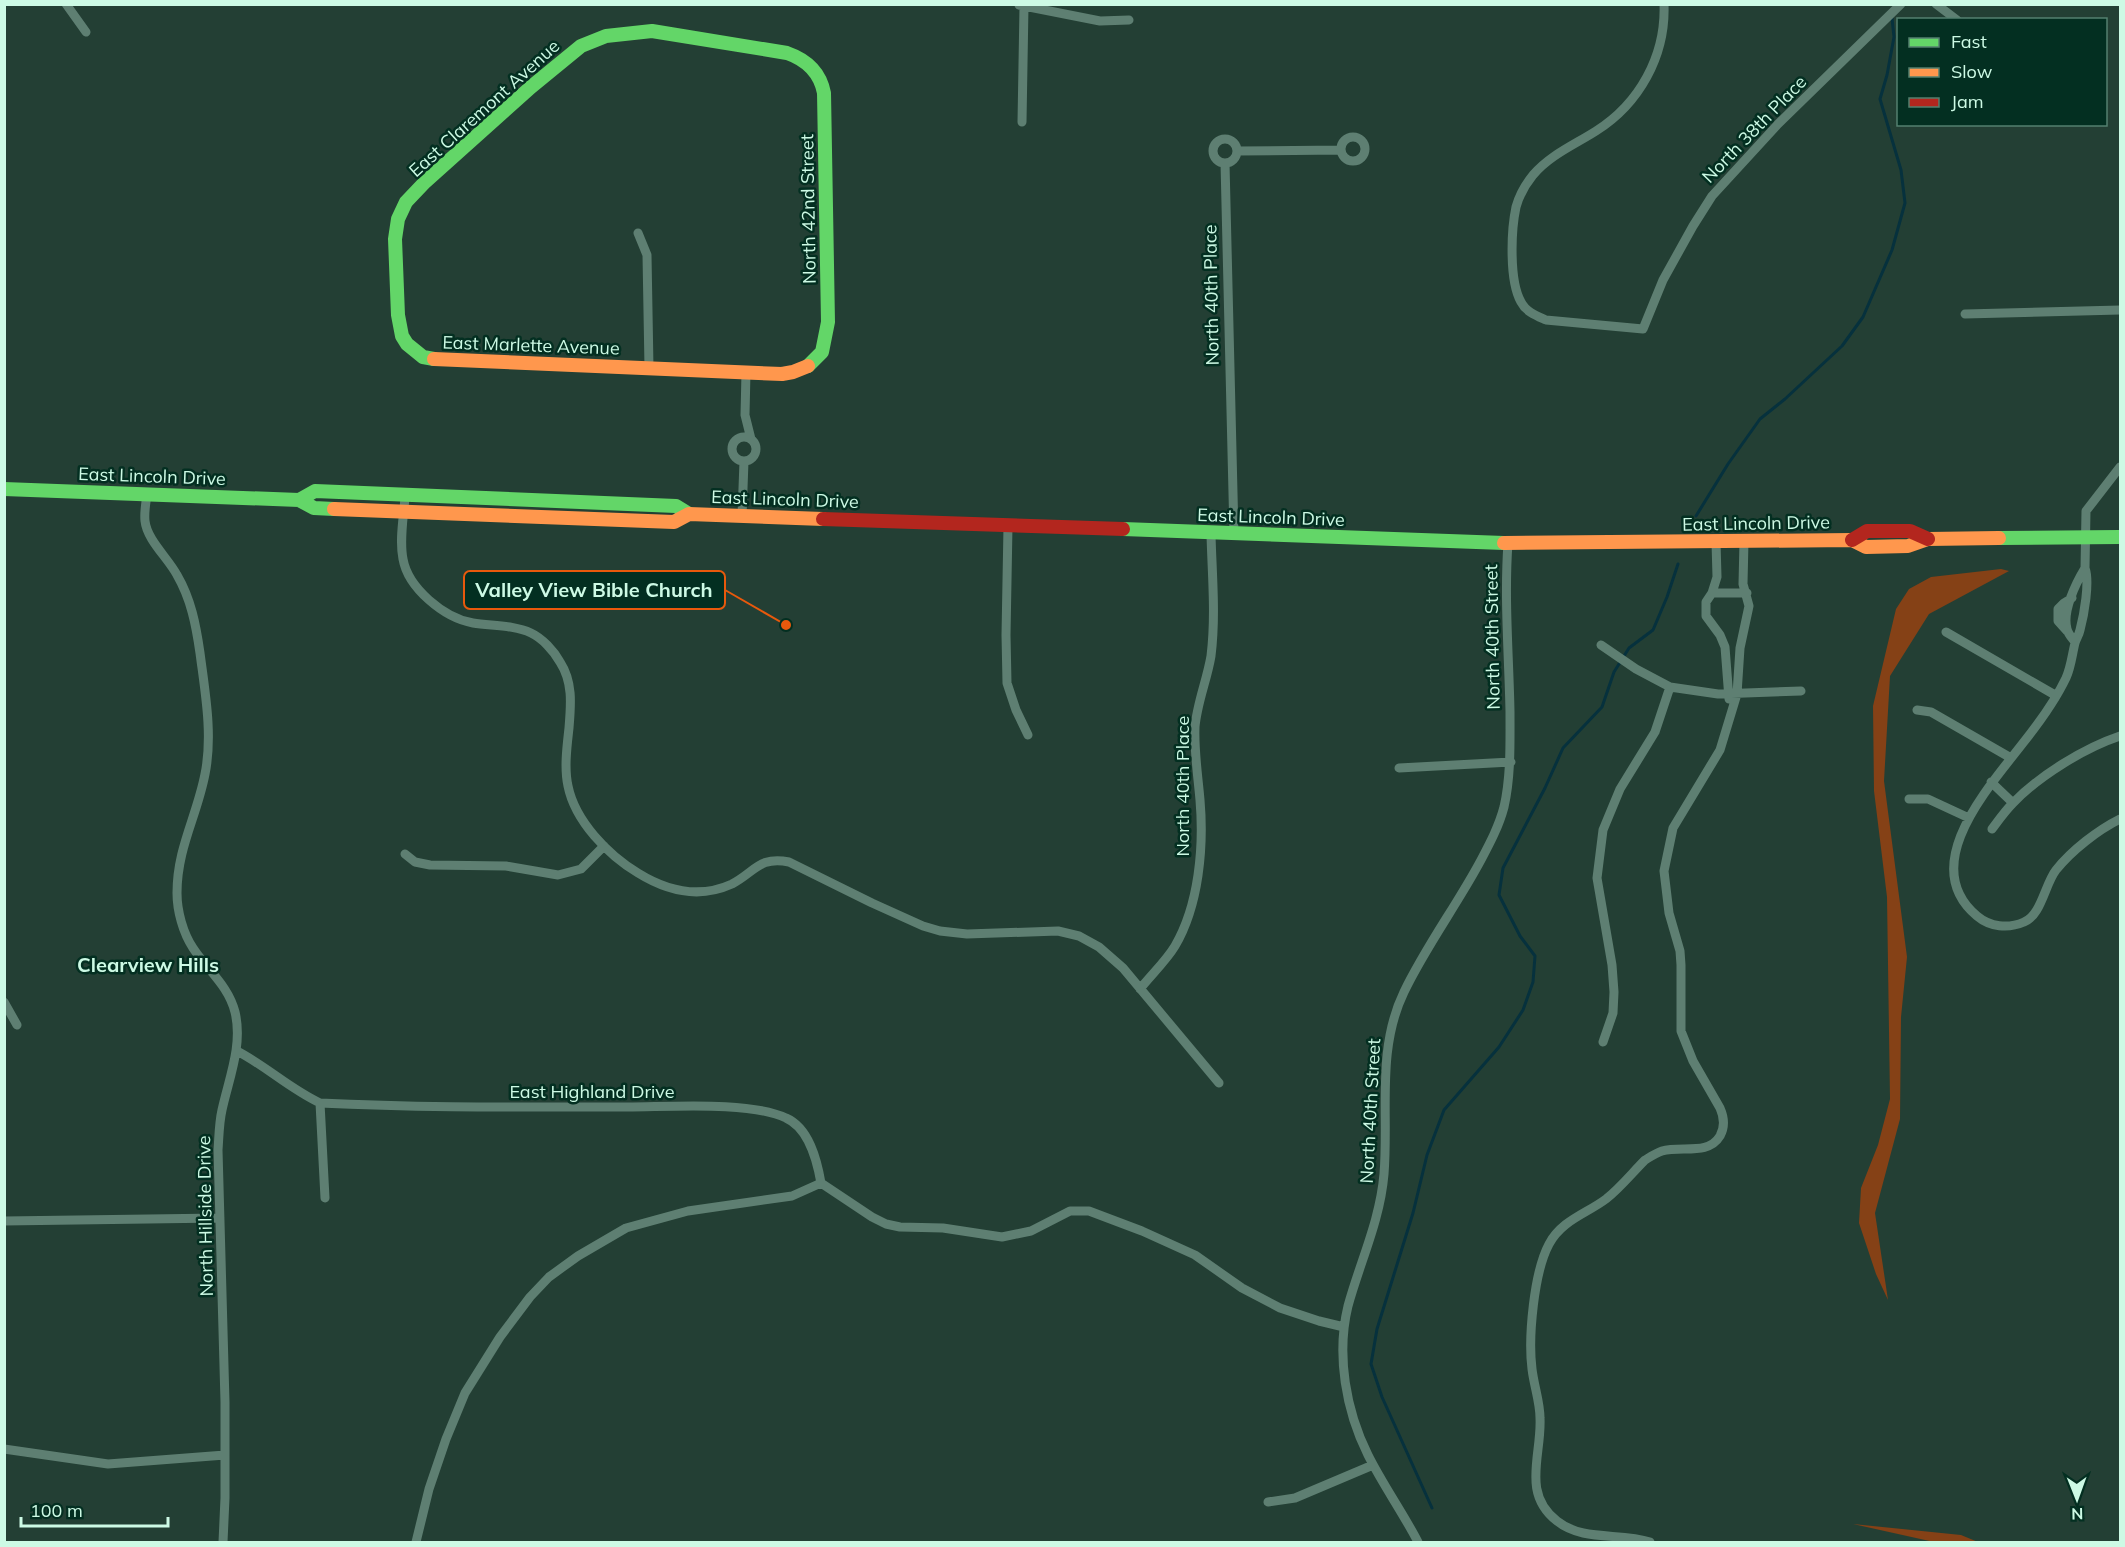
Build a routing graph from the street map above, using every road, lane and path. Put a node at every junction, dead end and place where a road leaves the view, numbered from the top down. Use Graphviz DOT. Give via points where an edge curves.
graph roads {
  1 [pos="66,4"];
  2 [pos="1664,4"];
  3 [pos="1901,4"];
  4 [pos="1936,4"];
  5 [pos="1022,5"];
  6 [pos="1954,18"];
  7 [pos="1129,20"];
  8 [pos="86,32"];
  9 [pos="809,62"];
  10 [pos="1022,122"];
  11 [pos="1341,150"];
  12 [pos="1237,151"];
  13 [pos="1225,163"];
  14 [pos="638,233"];
  15 [pos="2121,310"];
  16 [pos="1965,314"];
  17 [pos="414,350"];
  18 [pos="819,358"];
  19 [pos="649,368"];
  20 [pos="746,372"];
  21 [pos="745,415"];
  22 [pos="738,439"];
  23 [pos="751,439"];
  24 [pos="744,461"];
  25 [pos="2121,466"];
  26 [pos="4,489"];
  27 [pos="147,494"];
  28 [pos="405,495"];
  29 [pos="299,500"];
  30 [pos="404,511"];
  31 [pos="689,514"];
  32 [pos="742,516"];
  33 [pos="1008,526"];
  34 [pos="1211,534"];
  35 [pos="1234,534"];
  36 [pos="2086,537"];
  37 [pos="2116,537"];
  38 [pos="1744,541"];
  39 [pos="1716,542"];
  40 [pos="1508,543"];
  41 [pos="2085,562"];
  42 [pos="1712,593"];
  43 [pos="1747,593"];
  44 [pos="1946,632"];
  45 [pos="2074,642"];
  46 [pos="1601,645"];
  47 [pos="1670,687"];
  48 [pos="1801,691"];
  49 [pos="1733,694"];
  50 [pos="2055,695"];
  51 [pos="1917,710"];
  52 [pos="1028,735"];
  53 [pos="2121,736"];
  54 [pos="2011,758"];
  55 [pos="1511,762"];
  56 [pos="1399,768"];
  57 [pos="1991,782"];
  58 [pos="1909,799"];
  59 [pos="2013,803"];
  60 [pos="1969,818"];
  61 [pos="2121,819"];
  62 [pos="1992,829"];
  63 [pos="604,846"];
  64 [pos="405,854"];
  65 [pos="1140,989"];
  66 [pos="4,1002"];
  67 [pos="17,1025"];
  68 [pos="1603,1042"];
  69 [pos="237,1051"];
  70 [pos="1219,1083"];
  71 [pos="320,1103"];
  72 [pos="821,1183"];
  73 [pos="325,1198"];
  74 [pos="220,1218"];
  75 [pos="4,1221"];
  76 [pos="1344,1327"];
  77 [pos="4,1449"];
  78 [pos="225,1455"];
  79 [pos="1373,1465"];
  80 [pos="1268,1502"];
  81 [pos="223,1542"];
  82 [pos="416,1542"];
  83 [pos="1418,1542"];
  84 [pos="1650,1542"];
  1 -- 8 [label="street"];
  2 -- 3 [label="street, North 38th Place" via="1662,35 1654,64 1636,95 1618,115 1550,158 1523,188 1516,207 1513,237 1514,286 1522,304 1546,320 1643,329 1663,280 1712,196 1778,124"];
  4 -- 6 [label="street"];
  5 -- 7 [label="street" via="1100,21"];
  5 -- 10 [label="street"];
  9 -- 17 [label="main road, East Claremont Avenue" via="787,53 652,31 606,36 581,46 406,202 395,239 398,315 402,336"];
  9 -- 18 [label="main road, North 42nd Street" via="819,75 824,93 828,322 827,340"];
  11 -- 12 [label="street"];
  12 -- 13 [label="street" via="1235,158"];
  12 -- 13 [label="street" via="1232,141 1224,139 1217,143 1213,150 1215,158"];
  13 -- 35 [label="street, North 40th Place"];
  14 -- 19 [label="street" via="646,255"];
  15 -- 16 [label="street"];
  17 -- 19 [label="main road, East Marlette Avenue" via="433,359"];
  18 -- 20 [label="main road, East Marlette Avenue" via="797,372"];
  19 -- 20 [label="main road, East Marlette Avenue"];
  20 -- 21 [label="street"];
  21 -- 22 [label="street"];
  21 -- 23 [label="street"];
  22 -- 23 [label="street"];
  22 -- 24 [label="street" via="733,454"];
  23 -- 24 [label="street" via="755,453"];
  24 -- 32 [label="street"];
  25 -- 36 [label="street" via="2086,511"];
  26 -- 27 [label="main road, East Lincoln Drive"];
  27 -- 29 [label="main road, East Lincoln Drive"];
  27 -- 69 [label="street, North Hillside Drive" via="148,532 177,574 192,608 207,712 207,765 184,838 178,906 188,939 230,997"];
  28 -- 29 [label="main road, East Lincoln Drive" via="315,491"];
  28 -- 30 [label="street"];
  28 -- 31 [label="main road, East Lincoln Drive" via="676,506"];
  29 -- 30 [label="main road, East Lincoln Drive" via="314,508"];
  30 -- 31 [label="main road, East Lincoln Drive" via="674,522"];
  30 -- 63 [label="street" via="402,557 405,570 420,592 471,623 531,633 560,662 572,694 568,786 580,815"];
  31 -- 32 [label="main road, East Lincoln Drive"];
  32 -- 33 [label="main road, East Lincoln Drive"];
  33 -- 34 [label="main road, East Lincoln Drive"];
  33 -- 52 [label="street" via="1007,683"];
  34 -- 35 [label="main road, East Lincoln Drive"];
  34 -- 65 [label="street, North 40th Place" via="1214,617 1210,658 1195,726 1201,857 1190,909 1175,946"];
  35 -- 40 [label="main road, East Lincoln Drive"];
  36 -- 37 [label="main road, East Lincoln Drive"];
  36 -- 38 [label="main road, East Lincoln Drive" via="1928,539 1910,531 1867,531 1852,540"];
  36 -- 41 [label="street"];
  38 -- 39 [label="main road, East Lincoln Drive"];
  38 -- 43 [label="street" via="1743,584"];
  39 -- 40 [label="main road, East Lincoln Drive"];
  39 -- 42 [label="street" via="1717,577"];
  40 -- 55 [label="street, North 40th Street"];
  41 -- 45 [label="street" via="2088,575 2082,620"];
  41 -- 45 [label="street" via="2072,598 2058,609 2058,621"];
  42 -- 43 [label="street"];
  42 -- 49 [label="street" via="1706,602 1706,616 1725,647"];
  43 -- 49 [label="street" via="1749,606"];
  44 -- 50 [label="street"];
  45 -- 50 [label="street" via="2066,678"];
  46 -- 47 [label="street"];
  47 -- 49 [label="street"];
  47 -- 68 [label="street" via="1655,732 1620,789 1603,830 1597,878 1614,992 1613,1013"];
  48 -- 49 [label="street"];
  49 -- 84 [label="street" via="1731,718 1720,750 1673,828 1664,871 1669,913 1680,951 1681,1031 1724,1116 1722,1132 1709,1147 1661,1151 1645,1160 1605,1200 1563,1226 1548,1245 1540,1265 1532,1332 1531,1360 1540,1421 1534,1478 1543,1504 1556,1521 1576,1531"];
  50 -- 54 [label="street"];
  51 -- 54 [label="street" via="1932,711"];
  53 -- 59 [label="street" via="2053,771"];
  54 -- 57 [label="street"];
  55 -- 56 [label="street"];
  55 -- 76 [label="street, North 40th Street" via="1504,808 1494,836 1464,893 1429,946 1392,1024 1385,1073 1383,1188"];
  57 -- 59 [label="street"];
  57 -- 60 [label="street"];
  58 -- 60 [label="street" via="1928,800"];
  59 -- 62 [label="street"];
  60 -- 61 [label="street" via="1953,864 1959,893 1978,917 2005,926 2027,921 2040,906 2057,869 2081,845"];
  63 -- 64 [label="street" via="581,869 558,875 506,866 430,865 415,862"];
  63 -- 65 [label="street" via="638,873 676,891 697,893 716,889 774,859 789,862 940,931 1058,931 1079,936 1099,947"];
  65 -- 70 [label="street"];
  66 -- 67 [label="street"];
  69 -- 71 [label="street"];
  69 -- 74 [label="street, North Hillside Drive" via="219,1134"];
  71 -- 72 [label="street, East Highland Drive" via="411,1107 699,1107 769,1112 788,1118 802,1131 817,1160"];
  71 -- 73 [label="street"];
  72 -- 76 [label="street" via="872,1217 900,1227 943,1228 1002,1237 1031,1231 1070,1211 1089,1211 1195,1255 1242,1288 1280,1308"];
  72 -- 82 [label="street" via="792,1196 688,1210 626,1228 549,1277 500,1337 465,1393 429,1489"];
  74 -- 75 [label="street"];
  74 -- 78 [label="street, North Hillside Drive"];
  76 -- 79 [label="street, North 40th Street" via="1344,1372 1350,1406"];
  77 -- 78 [label="street" via="108,1464"];
  78 -- 81 [label="street, North Hillside Drive"];
  79 -- 80 [label="street" via="1295,1498"];
  79 -- 83 [label="street, North 40th Street"];
}
